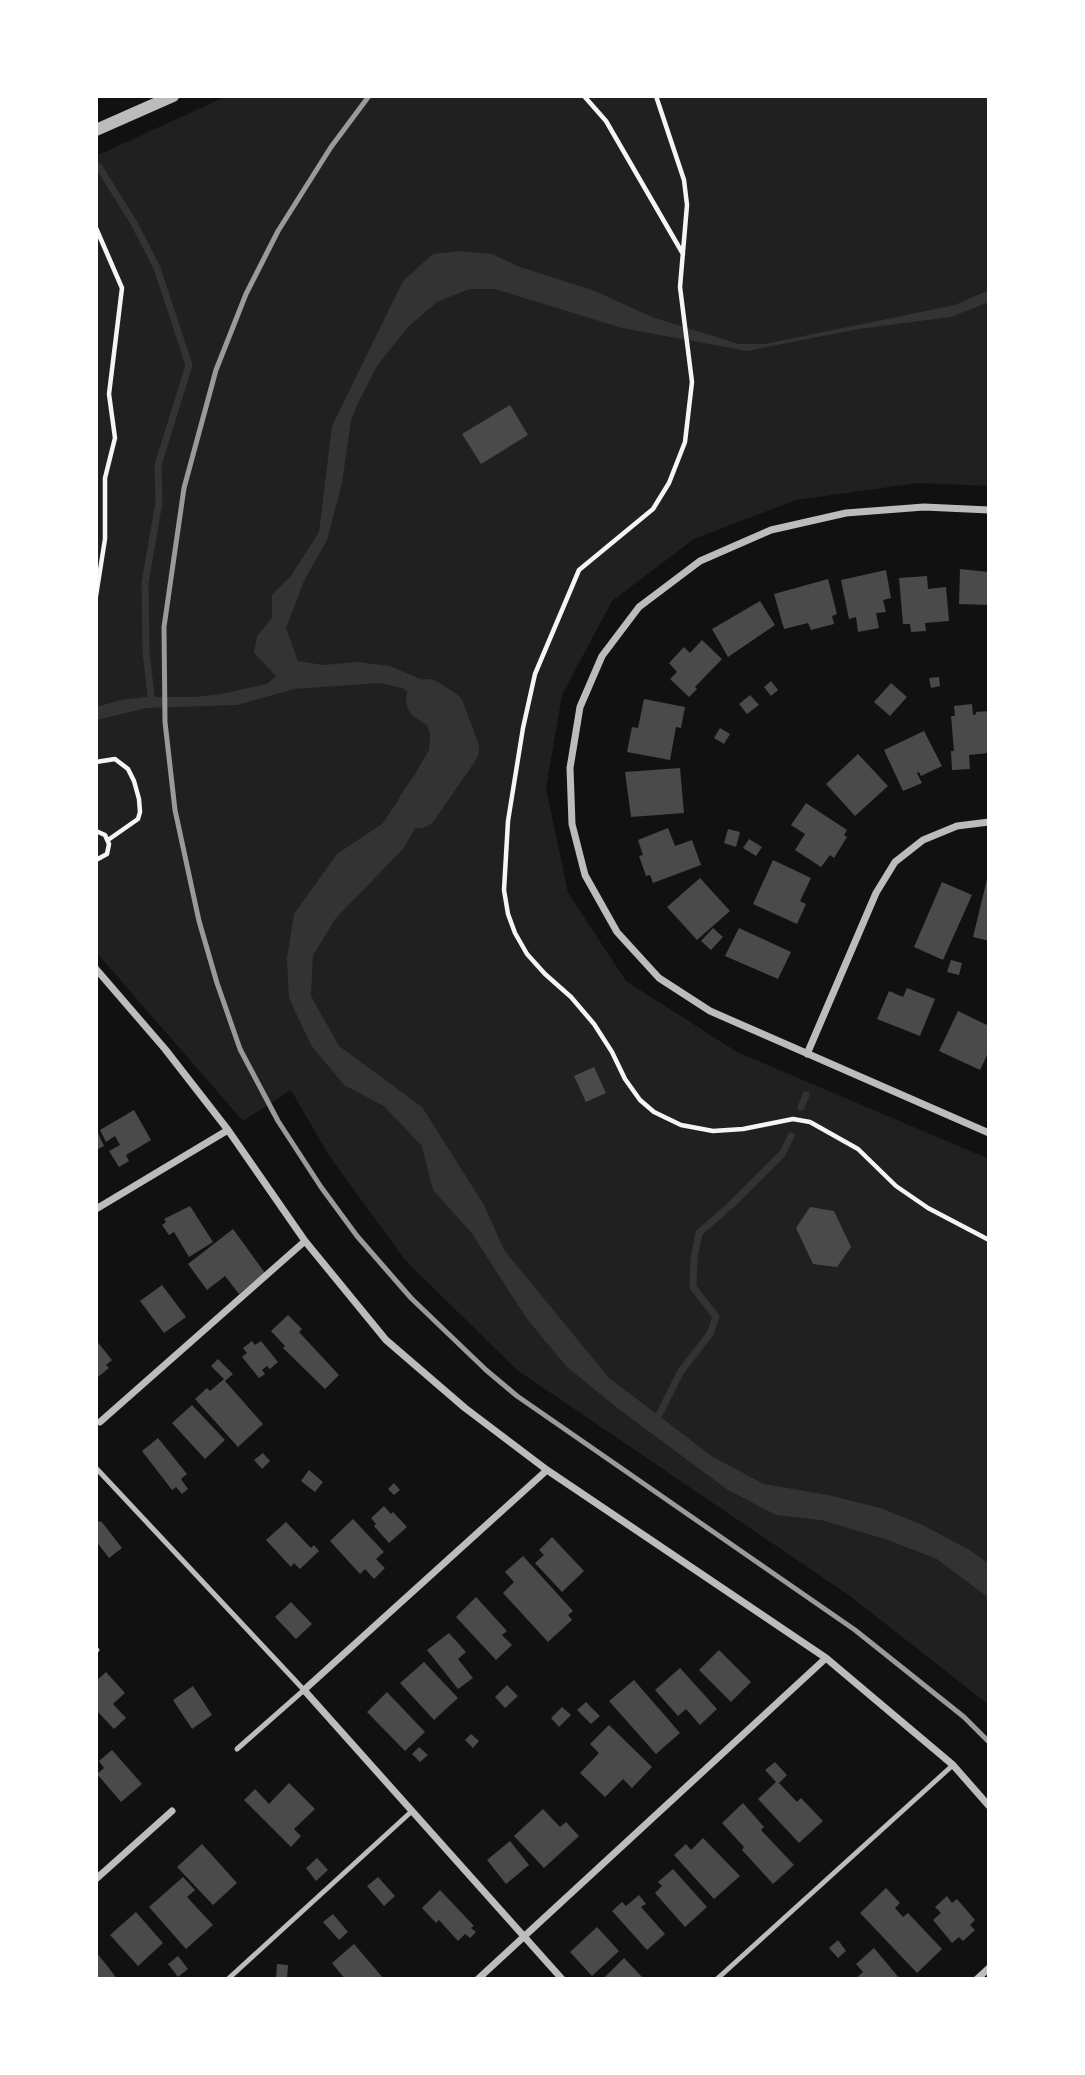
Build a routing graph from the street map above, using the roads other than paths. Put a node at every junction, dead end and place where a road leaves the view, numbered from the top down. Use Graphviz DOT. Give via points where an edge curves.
graph roads {
  1 [pos="173,96"];
  2 [pos="96,130"];
  3 [pos="989,510"];
  4 [pos="989,822"];
  5 [pos="96,969"];
  6 [pos="807,1054"];
  7 [pos="228,1130"];
  8 [pos="989,1133"];
  9 [pos="96,1209"];
  10 [pos="305,1241"];
  11 [pos="100,1422"];
  12 [pos="96,1468"];
  13 [pos="547,1470"];
  14 [pos="827,1658"];
  15 [pos="304,1690"];
  16 [pos="237,1749"];
  17 [pos="953,1765"];
  18 [pos="989,1806"];
  19 [pos="172,1811"];
  20 [pos="412,1811"];
  21 [pos="96,1879"];
  22 [pos="524,1937"];
  23 [pos="989,1968"];
  24 [pos="228,1979"];
  25 [pos="478,1979"];
  26 [pos="562,1979"];
  27 [pos="717,1979"];
  28 [pos="976,1979"];
  1 -- 2 [label="street"];
  3 -- 6 [label="street" via="924,507 846,513 771,530 700,561 639,607 602,656 580,707 570,768 572,824 585,875 617,932 659,978 710,1011"];
  4 -- 6 [label="street" via="957,826 923,840 895,862 876,893"];
  5 -- 7 [label="street"];
  6 -- 8 [label="street"];
  7 -- 9 [label="street"];
  7 -- 10 [label="street"];
  10 -- 11 [label="street"];
  10 -- 13 [label="street" via="386,1340 464,1408"];
  12 -- 15 [label="lane"];
  13 -- 14 [label="street"];
  13 -- 15 [label="street"];
  14 -- 17 [label="street"];
  14 -- 22 [label="street"];
  15 -- 16 [label="lane"];
  15 -- 20 [label="street"];
  17 -- 18 [label="street"];
  17 -- 27 [label="lane"];
  19 -- 21 [label="street"];
  20 -- 22 [label="street"];
  20 -- 24 [label="lane"];
  22 -- 25 [label="street"];
  22 -- 26 [label="street"];
  23 -- 28 [label="street"];
}
